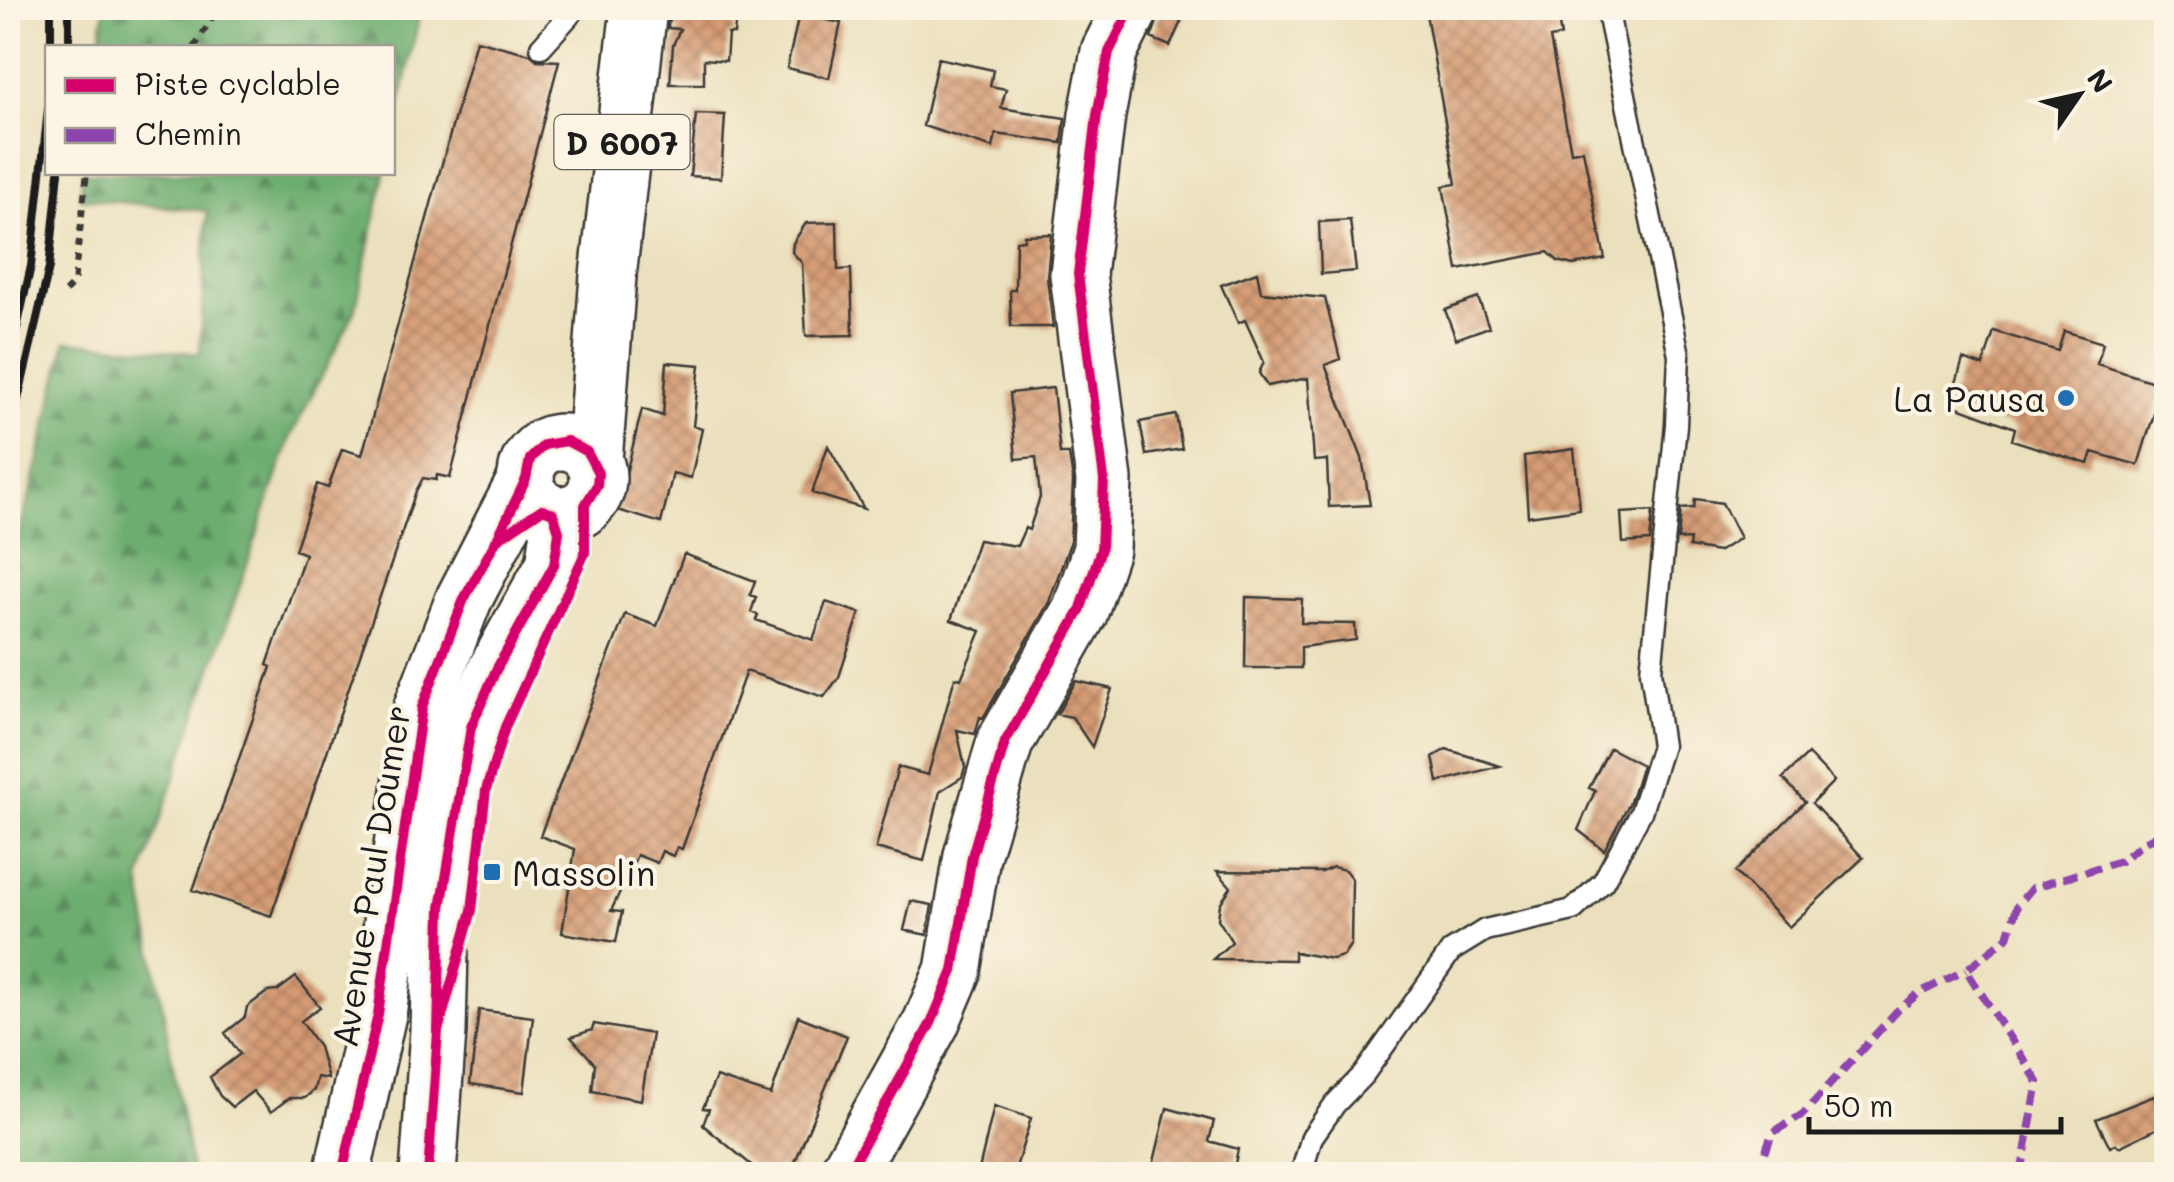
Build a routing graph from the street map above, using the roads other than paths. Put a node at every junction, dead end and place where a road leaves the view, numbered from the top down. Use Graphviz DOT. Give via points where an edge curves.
graph roads {
  1 [pos="576,8"];
  2 [pos="638,8"];
  3 [pos="1131,8"];
  4 [pos="1607,8"];
  5 [pos="542,47"];
  6 [pos="557,485"];
  7 [pos="342,1174"];
  8 [pos="428,1174"];
  9 [pos="847,1174"];
  10 [pos="1301,1174"];
  1 -- 5 [label="lane"];
  2 -- 6 [label="main road, D 6007" via="608,276"];
  3 -- 9 [label="main road" via="1110,52 1096,115 1078,274 1104,480 1101,549 1080,611 1004,742 972,856 952,971"];
  4 -- 10 [label="lane" via="1678,354 1651,672 1662,746 1642,812 1603,882 1573,910 1484,930 1451,951 1312,1137"];
  6 -- 7 [label="main road, Avenue Paul Doumer" via="497,539 464,599 422,708 378,1014"];
  6 -- 8 [label="main road, D 6007" via="585,553 505,727 486,790 472,910 438,1031"];
}
